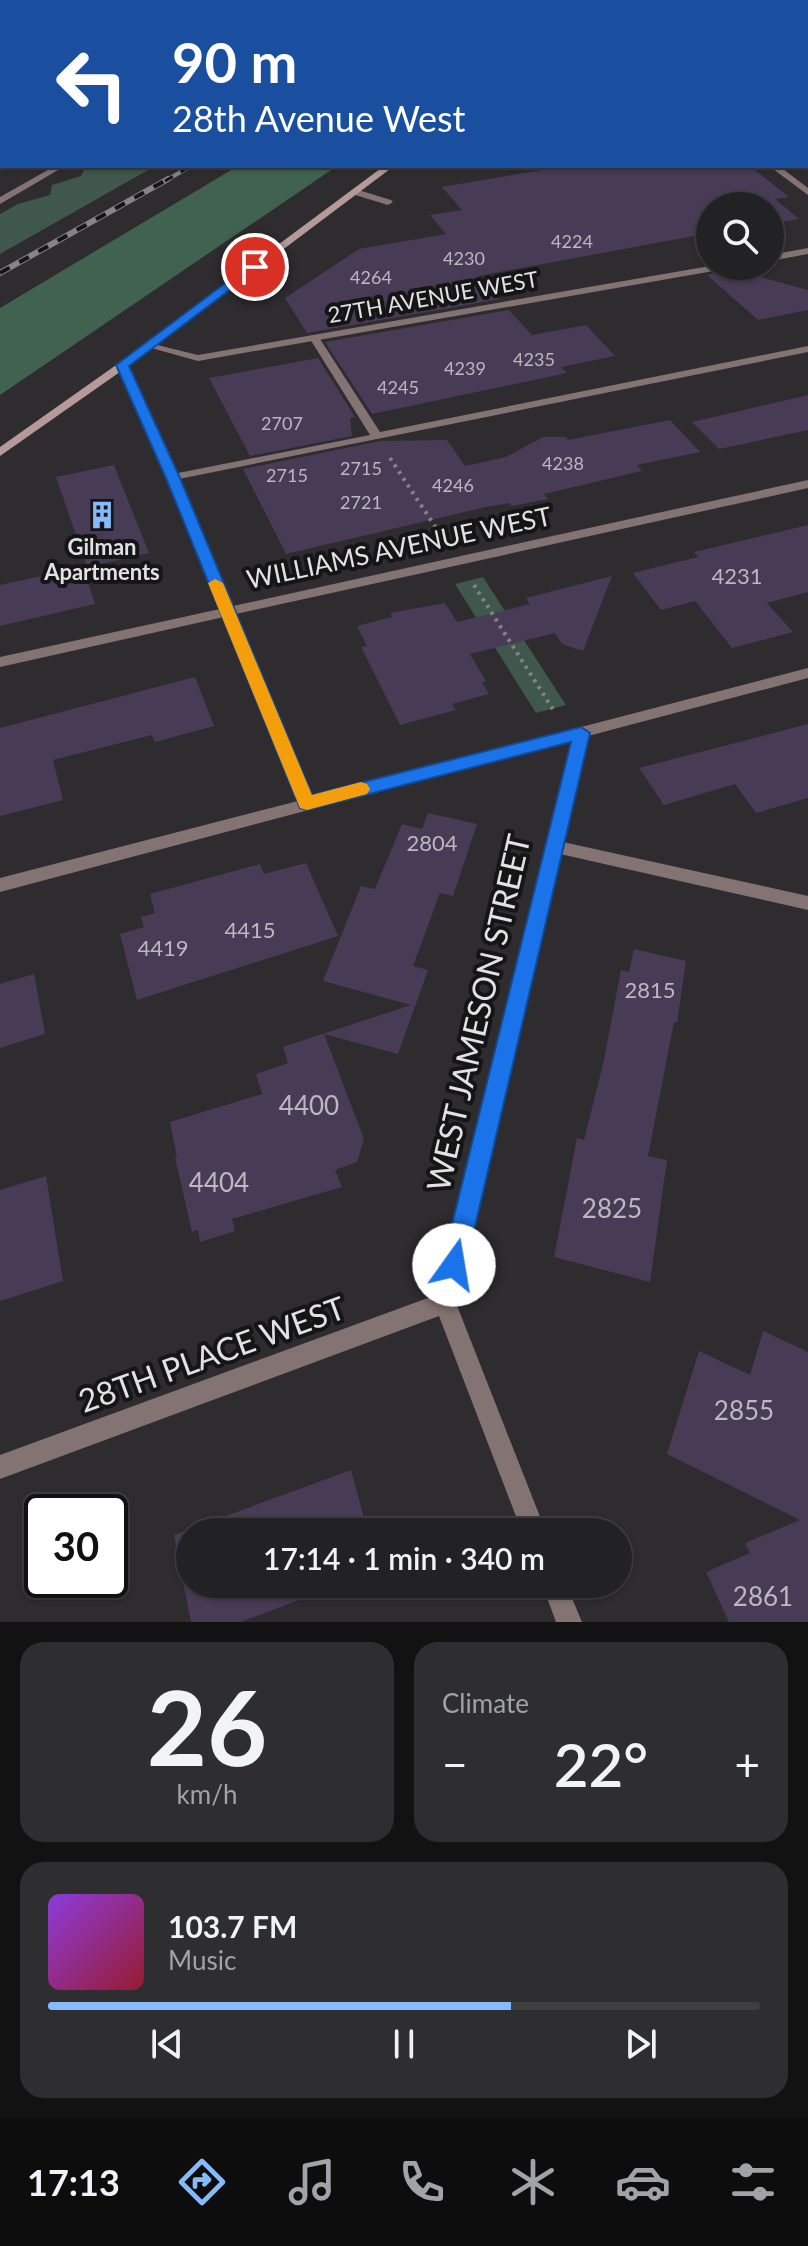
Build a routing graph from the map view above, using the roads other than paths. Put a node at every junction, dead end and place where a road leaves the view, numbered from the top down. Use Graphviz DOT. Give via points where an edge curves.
graph roads {
  1 [pos="35,168"];
  2 [pos="57,168"];
  3 [pos="387,168"];
  4 [pos="776,168"];
  5 [pos="39,178"];
  6 [pos="355,192"];
  7 [pos="808,192"];
  8 [pos="0,201"];
  9 [pos="388,202"];
  10 [pos="808,251"];
  11 [pos="784,255"];
  12 [pos="696,271"];
  13 [pos="315,339"];
  14 [pos="149,346"];
  15 [pos="808,349"];
  16 [pos="123,365"];
  17 [pos="377,437"];
  18 [pos="0,452"];
  19 [pos="173,478"];
  20 [pos="808,484"];
  21 [pos="226,611"];
  22 [pos="0,662"];
  23 [pos="808,673"];
  24 [pos="581,733"];
  25 [pos="307,803"];
  26 [pos="553,846"];
  27 [pos="0,885"];
  28 [pos="808,903"];
  29 [pos="445,1303"];
  30 [pos="0,1467"];
  31 [pos="529,1518"];
  32 [pos="560,1598"];
  33 [pos="569,1622"];
  1 -- 5 [label="street"];
  2 -- 5 [label="street"];
  3 -- 6 [label="main road"];
  4 -- 7 [label="street"];
  5 -- 8 [label="street"];
  6 -- 9 [label="street"];
  6 -- 14 [label="main road"];
  10 -- 11 [label="street"];
  12 -- 13 [label="street, 27TH AVENUE WEST"];
  13 -- 14 [label="street, 27TH AVENUE WEST" via="198,358"];
  13 -- 17 [label="street"];
  14 -- 16 [label="main road"];
  15 -- 17 [label="street"];
  16 -- 18 [label="main road"];
  16 -- 19 [label="street"];
  17 -- 19 [label="street"];
  19 -- 21 [label="street"];
  20 -- 21 [label="street, WILLIAMS AVENUE WEST"];
  21 -- 22 [label="street, WILLIAMS AVENUE WEST"];
  21 -- 25 [label="street"];
  23 -- 24 [label="street"];
  24 -- 25 [label="street"];
  24 -- 26 [label="street, WEST JAMESON STREET"];
  25 -- 27 [label="street"];
  26 -- 28 [label="street"];
  26 -- 29 [label="street, WEST JAMESON STREET"];
  29 -- 30 [label="street, 28TH PLACE WEST"];
  29 -- 31 [label="street"];
  32 -- 33 [label="street"];
}
